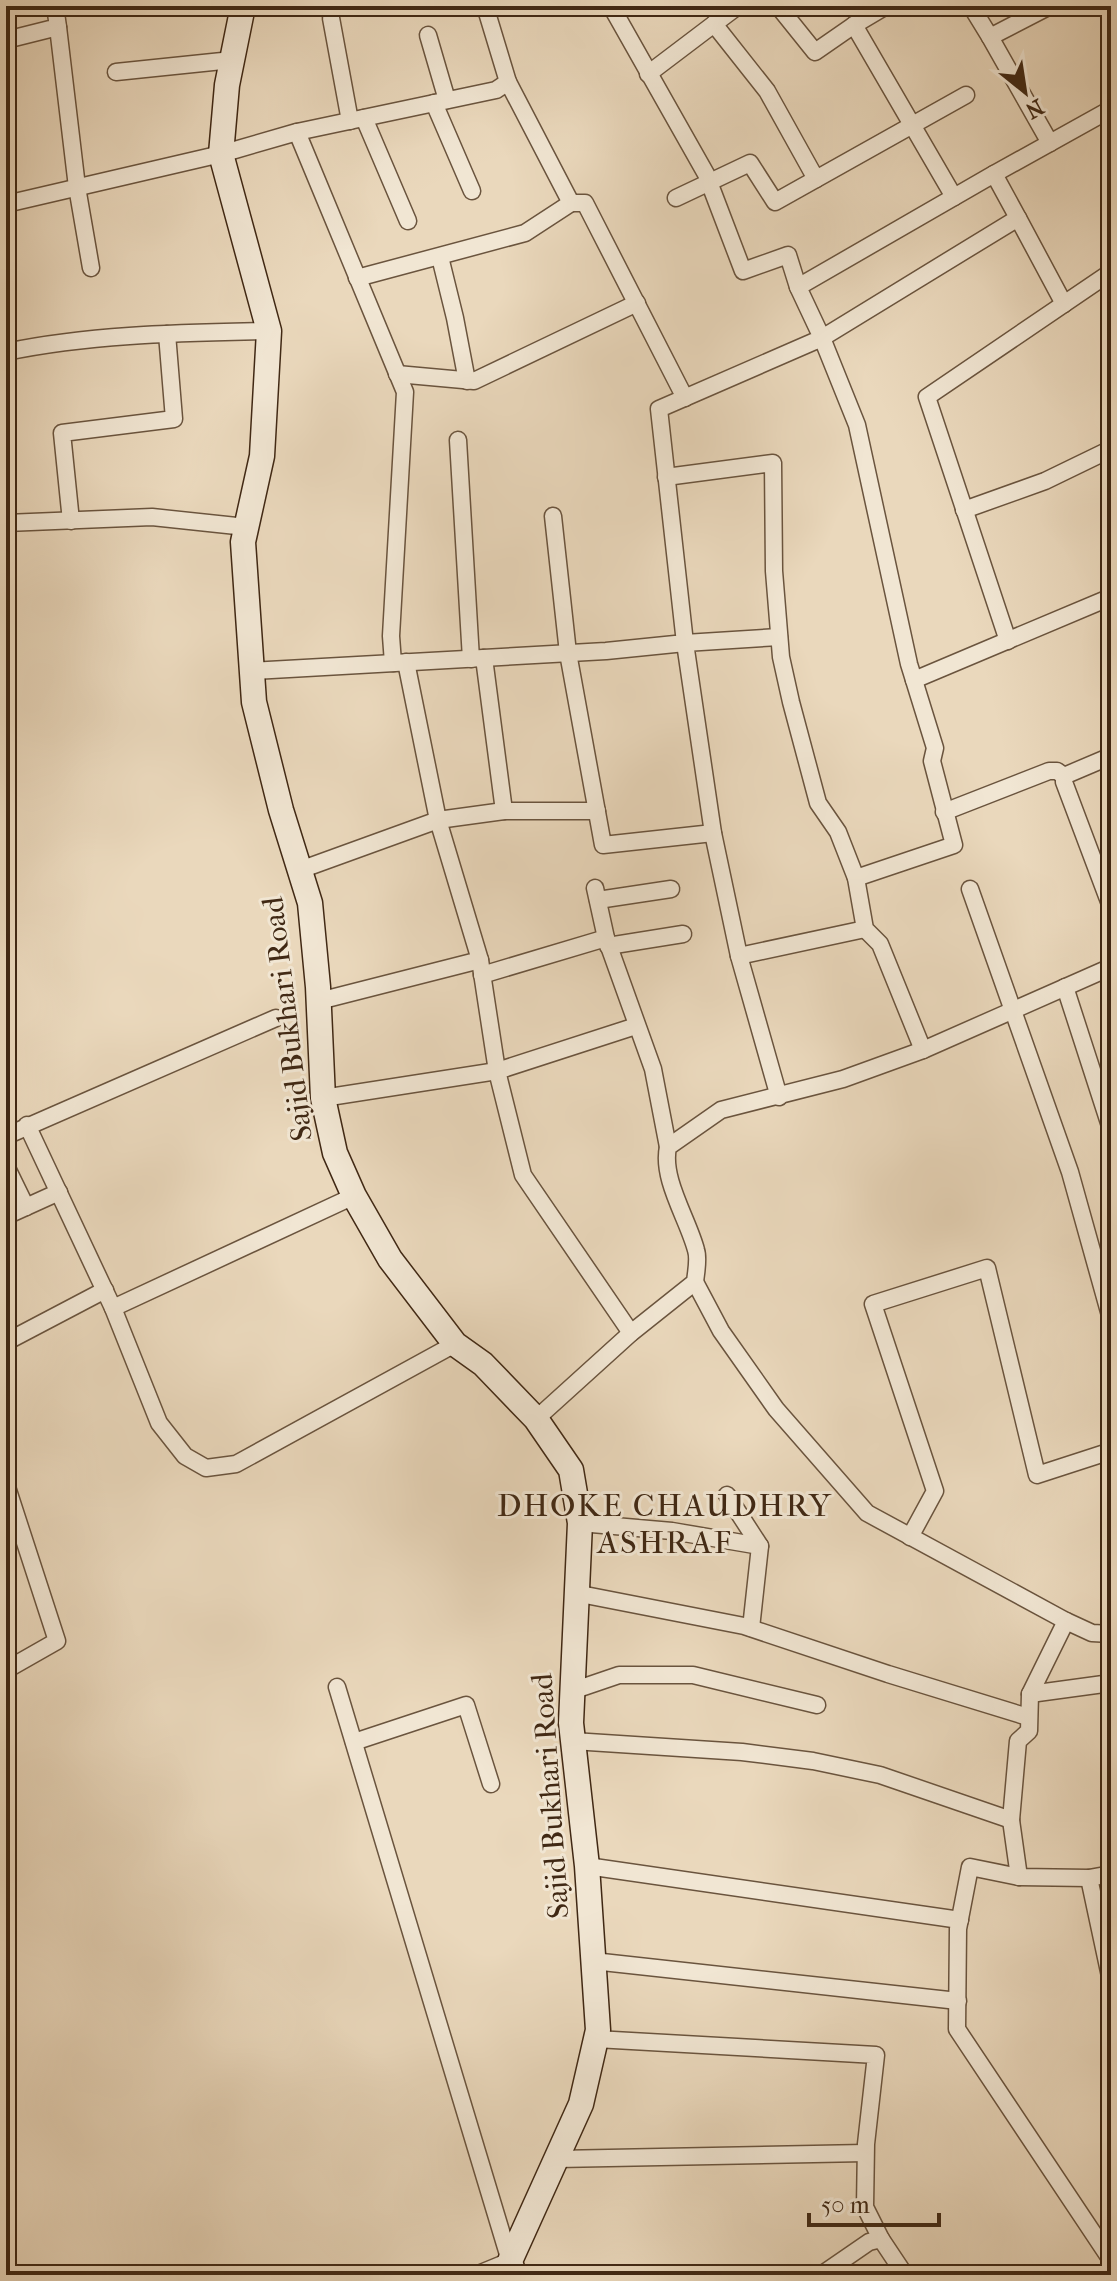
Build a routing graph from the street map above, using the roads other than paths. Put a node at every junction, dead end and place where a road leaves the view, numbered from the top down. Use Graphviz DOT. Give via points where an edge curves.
graph roads {
  1 [pos="55,6"];
  2 [pos="243,6"];
  3 [pos="485,6"];
  4 [pos="611,6"];
  5 [pos="738,6"];
  6 [pos="778,6"];
  7 [pos="886,6"];
  8 [pos="971,6"];
  9 [pos="1050,6"];
  10 [pos="331,18"];
  11 [pos="714,24"];
  12 [pos="854,25"];
  13 [pos="58,27"];
  14 [pos="428,35"];
  15 [pos="990,37"];
  16 [pos="6,40"];
  17 [pos="232,60"];
  18 [pos="116,72"];
  19 [pos="648,74"];
  20 [pos="508,82"];
  21 [pos="966,95"];
  22 [pos="441,101"];
  23 [pos="1111,109"];
  24 [pos="357,120"];
  25 [pos="912,125"];
  26 [pos="297,132"];
  27 [pos="1050,143"];
  28 [pos="221,154"];
  29 [pos="994,174"];
  30 [pos="816,179"];
  31 [pos="709,182"];
  32 [pos="77,187"];
  33 [pos="472,191"];
  34 [pos="954,197"];
  35 [pos="676,198"];
  36 [pos="571,203"];
  37 [pos="6,204"];
  38 [pos="1018,218"];
  39 [pos="408,221"];
  40 [pos="440,257"];
  41 [pos="91,268"];
  42 [pos="1111,272"];
  43 [pos="357,278"];
  44 [pos="798,287"];
  45 [pos="637,303"];
  46 [pos="1064,304"];
  47 [pos="269,331"];
  48 [pos="167,334"];
  49 [pos="822,338"];
  50 [pos="6,352"];
  51 [pos="397,374"];
  52 [pos="467,381"];
  53 [pos="685,398"];
  54 [pos="458,440"];
  55 [pos="1111,449"];
  56 [pos="666,477"];
  57 [pos="964,510"];
  58 [pos="553,516"];
  59 [pos="71,521"];
  60 [pos="6,523"];
  61 [pos="246,527"];
  62 [pos="1111,597"];
  63 [pos="779,637"];
  64 [pos="1008,641"];
  65 [pos="685,643"];
  66 [pos="568,653"];
  67 [pos="478,658"];
  68 [pos="399,663"];
  69 [pos="252,671"];
  70 [pos="914,680"];
  71 [pos="1111,756"];
  72 [pos="1064,776"];
  73 [pos="504,811"];
  74 [pos="597,811"];
  75 [pos="944,812"];
  76 [pos="438,820"];
  77 [pos="713,833"];
  78 [pos="300,870"];
  79 [pos="856,878"];
  80 [pos="671,889"];
  81 [pos="970,889"];
  82 [pos="1111,907"];
  83 [pos="865,929"];
  84 [pos="683,934"];
  85 [pos="607,942"];
  86 [pos="739,956"];
  87 [pos="481,967"];
  88 [pos="1111,967"];
  89 [pos="1065,987"];
  90 [pos="319,1001"];
  91 [pos="1014,1008"];
  92 [pos="276,1018"];
  93 [pos="636,1026"];
  94 [pos="923,1050"];
  95 [pos="497,1071"];
  96 [pos="779,1097"];
  97 [pos="323,1098"];
  98 [pos="27,1125"];
  99 [pos="1111,1129"];
  100 [pos="6,1136"];
  101 [pos="668,1147"];
  102 [pos="6,1166"];
  103 [pos="59,1192"];
  104 [pos="354,1196"];
  105 [pos="26,1207"];
  106 [pos="6,1216"];
  107 [pos="695,1282"];
  108 [pos="105,1290"];
  109 [pos="113,1308"];
  110 [pos="1111,1319"];
  111 [pos="631,1333"];
  112 [pos="6,1342"];
  113 [pos="455,1344"];
  114 [pos="536,1419"];
  115 [pos="1111,1451"];
  116 [pos="6,1484"];
  117 [pos="727,1495"];
  118 [pos="580,1523"];
  119 [pos="910,1537"];
  120 [pos="760,1546"];
  121 [pos="575,1593"];
  122 [pos="1066,1621"];
  123 [pos="751,1628"];
  124 [pos="1111,1634"];
  125 [pos="6,1670"];
  126 [pos="1111,1683"];
  127 [pos="337,1687"];
  128 [pos="572,1691"];
  129 [pos="1030,1694"];
  130 [pos="817,1705"];
  131 [pos="1028,1717"];
  132 [pos="573,1741"];
  133 [pos="354,1742"];
  134 [pos="491,1784"];
  135 [pos="1011,1820"];
  136 [pos="587,1866"];
  137 [pos="1111,1874"];
  138 [pos="1019,1877"];
  139 [pos="1089,1878"];
  140 [pos="960,1920"];
  141 [pos="593,1961"];
  142 [pos="1111,1981"];
  143 [pos="958,2001"];
  144 [pos="596,2039"];
  145 [pos="865,2153"];
  146 [pos="557,2159"];
  147 [pos="881,2239"];
  148 [pos="1111,2260"];
  149 [pos="512,2268"];
  150 [pos="476,2275"];
  151 [pos="821,2275"];
  152 [pos="905,2275"];
  1 -- 13 [label="street"];
  2 -- 17 [label="street, Sajid Bukhari Road"];
  3 -- 20 [label="street"];
  4 -- 19 [label="street"];
  5 -- 11 [label="street"];
  6 -- 12 [label="street" via="815,52"];
  7 -- 12 [label="street"];
  8 -- 15 [label="street"];
  9 -- 15 [label="street"];
  10 -- 24 [label="street"];
  11 -- 19 [label="street"];
  11 -- 30 [label="street" via="767,91"];
  12 -- 25 [label="street"];
  13 -- 16 [label="street"];
  13 -- 32 [label="street"];
  14 -- 22 [label="street"];
  15 -- 27 [label="street"];
  17 -- 18 [label="street"];
  17 -- 28 [label="street, Sajid Bukhari Road"];
  19 -- 31 [label="street"];
  20 -- 22 [label="street" via="496,90"];
  20 -- 36 [label="street"];
  21 -- 25 [label="street"];
  22 -- 24 [label="street"];
  22 -- 33 [label="street"];
  23 -- 27 [label="street"];
  24 -- 26 [label="street"];
  24 -- 39 [label="street"];
  25 -- 30 [label="street"];
  25 -- 34 [label="street"];
  26 -- 28 [label="street"];
  26 -- 43 [label="street"];
  27 -- 29 [label="street"];
  28 -- 32 [label="street"];
  28 -- 47 [label="street, Sajid Bukhari Road"];
  29 -- 34 [label="street"];
  29 -- 38 [label="street"];
  30 -- 31 [label="street" via="775,202 750,163"];
  31 -- 35 [label="street"];
  31 -- 44 [label="street" via="743,271 788,255"];
  32 -- 37 [label="street"];
  32 -- 41 [label="street"];
  34 -- 44 [label="street"];
  36 -- 40 [label="street" via="525,233"];
  36 -- 45 [label="street" via="585,203"];
  38 -- 46 [label="street"];
  38 -- 49 [label="street"];
  40 -- 43 [label="street"];
  40 -- 52 [label="street"];
  42 -- 46 [label="street"];
  43 -- 51 [label="street"];
  44 -- 49 [label="street"];
  45 -- 52 [label="street"];
  45 -- 53 [label="street"];
  46 -- 57 [label="street" via="927,397"];
  47 -- 48 [label="street"];
  47 -- 61 [label="street, Sajid Bukhari Road" via="262,456"];
  48 -- 50 [label="street" via="55,342"];
  48 -- 59 [label="street" via="174,419 62,433"];
  49 -- 53 [label="street"];
  49 -- 70 [label="street" via="857,425"];
  51 -- 52 [label="street"];
  51 -- 68 [label="street" via="405,392 391,636"];
  53 -- 56 [label="street" via="659,409"];
  54 -- 67 [label="street"];
  55 -- 57 [label="street" via="1045,481"];
  56 -- 63 [label="street" via="773,463"];
  56 -- 65 [label="street"];
  57 -- 64 [label="street"];
  58 -- 66 [label="street"];
  59 -- 60 [label="street"];
  59 -- 61 [label="street" via="152,517"];
  61 -- 69 [label="street, Sajid Bukhari Road"];
  62 -- 64 [label="street"];
  63 -- 65 [label="street"];
  63 -- 79 [label="street" via="818,803 838,832"];
  64 -- 70 [label="street"];
  65 -- 66 [label="street"];
  65 -- 77 [label="street"];
  66 -- 67 [label="street"];
  66 -- 74 [label="street"];
  67 -- 68 [label="street"];
  67 -- 73 [label="street"];
  68 -- 69 [label="street"];
  68 -- 76 [label="street"];
  69 -- 78 [label="street, Sajid Bukhari Road" via="254,702"];
  70 -- 75 [label="street" via="935,748 932,761"];
  71 -- 72 [label="street"];
  72 -- 75 [label="street" via="1049,771"];
  72 -- 82 [label="street"];
  73 -- 74 [label="street"];
  73 -- 76 [label="street"];
  74 -- 77 [label="street" via="603,845"];
  75 -- 79 [label="street" via="954,845"];
  76 -- 78 [label="street"];
  76 -- 87 [label="street"];
  77 -- 86 [label="street"];
  78 -- 90 [label="street, Sajid Bukhari Road" via="310,903"];
  79 -- 83 [label="street"];
  80 -- 85 [label="street" via="596,894"];
  81 -- 91 [label="street"];
  83 -- 86 [label="street"];
  83 -- 94 [label="street" via="880,944"];
  84 -- 85 [label="street"];
  85 -- 87 [label="street"];
  85 -- 93 [label="street"];
  86 -- 96 [label="street"];
  87 -- 90 [label="street"];
  87 -- 95 [label="street"];
  88 -- 89 [label="street"];
  89 -- 91 [label="street"];
  89 -- 99 [label="street"];
  90 -- 97 [label="street, Sajid Bukhari Road"];
  91 -- 94 [label="street"];
  91 -- 110 [label="street" via="1070,1172"];
  92 -- 98 [label="street"];
  93 -- 95 [label="street"];
  93 -- 101 [label="street" via="653,1069"];
  94 -- 96 [label="street"];
  95 -- 97 [label="street"];
  95 -- 111 [label="street" via="523,1175"];
  96 -- 101 [label="street" via="721,1110"];
  97 -- 104 [label="street, Sajid Bukhari Road" via="335,1153"];
  98 -- 100 [label="street"];
  98 -- 103 [label="street"];
  101 -- 107 [label="street" via="678,1204 697,1253"];
  102 -- 105 [label="street"];
  103 -- 105 [label="street"];
  103 -- 108 [label="street"];
  104 -- 109 [label="street"];
  104 -- 113 [label="street, Sajid Bukhari Road" via="390,1259"];
  105 -- 106 [label="street"];
  107 -- 111 [label="street"];
  107 -- 119 [label="street" via="721,1331 776,1409 867,1513"];
  108 -- 109 [label="street"];
  108 -- 112 [label="street"];
  109 -- 113 [label="street" via="159,1423 185,1456 206,1468 236,1464"];
  111 -- 114 [label="street"];
  113 -- 114 [label="street, Sajid Bukhari Road" via="483,1364"];
  114 -- 118 [label="street, Sajid Bukhari Road" via="571,1470"];
  115 -- 119 [label="street" via="1037,1475 987,1268 873,1304 935,1491"];
  116 -- 125 [label="street" via="57,1641"];
  117 -- 120 [label="street"];
  118 -- 120 [label="street"];
  118 -- 121 [label="street, Sajid Bukhari Road"];
  119 -- 122 [label="street"];
  120 -- 123 [label="street"];
  121 -- 123 [label="street"];
  121 -- 128 [label="street, Sajid Bukhari Road"];
  122 -- 124 [label="street" via="1092,1633"];
  122 -- 129 [label="street"];
  123 -- 131 [label="street"];
  126 -- 129 [label="street"];
  127 -- 133 [label="street"];
  128 -- 130 [label="street" via="619,1675 693,1675"];
  128 -- 132 [label="street, Sajid Bukhari Road"];
  129 -- 131 [label="street"];
  131 -- 135 [label="street" via="1029,1731 1018,1741"];
  132 -- 135 [label="street" via="813,1761 880,1775"];
  132 -- 136 [label="street, Sajid Bukhari Road"];
  133 -- 134 [label="street" via="466,1705"];
  133 -- 149 [label="street"];
  135 -- 138 [label="street"];
  136 -- 140 [label="street"];
  136 -- 141 [label="street, Sajid Bukhari Road"];
  137 -- 139 [label="street"];
  138 -- 139 [label="street"];
  138 -- 140 [label="street" via="970,1867"];
  139 -- 142 [label="street"];
  140 -- 143 [label="street"];
  141 -- 143 [label="street"];
  141 -- 144 [label="street, Sajid Bukhari Road"];
  143 -- 148 [label="street" via="957,2029"];
  144 -- 145 [label="street" via="876,2055"];
  144 -- 146 [label="street, Sajid Bukhari Road" via="581,2104"];
  145 -- 146 [label="street"];
  145 -- 147 [label="street" via="865,2207"];
  146 -- 149 [label="street, Sajid Bukhari Road"];
  147 -- 151 [label="street"];
  147 -- 152 [label="street"];
  149 -- 150 [label="street"];
}
